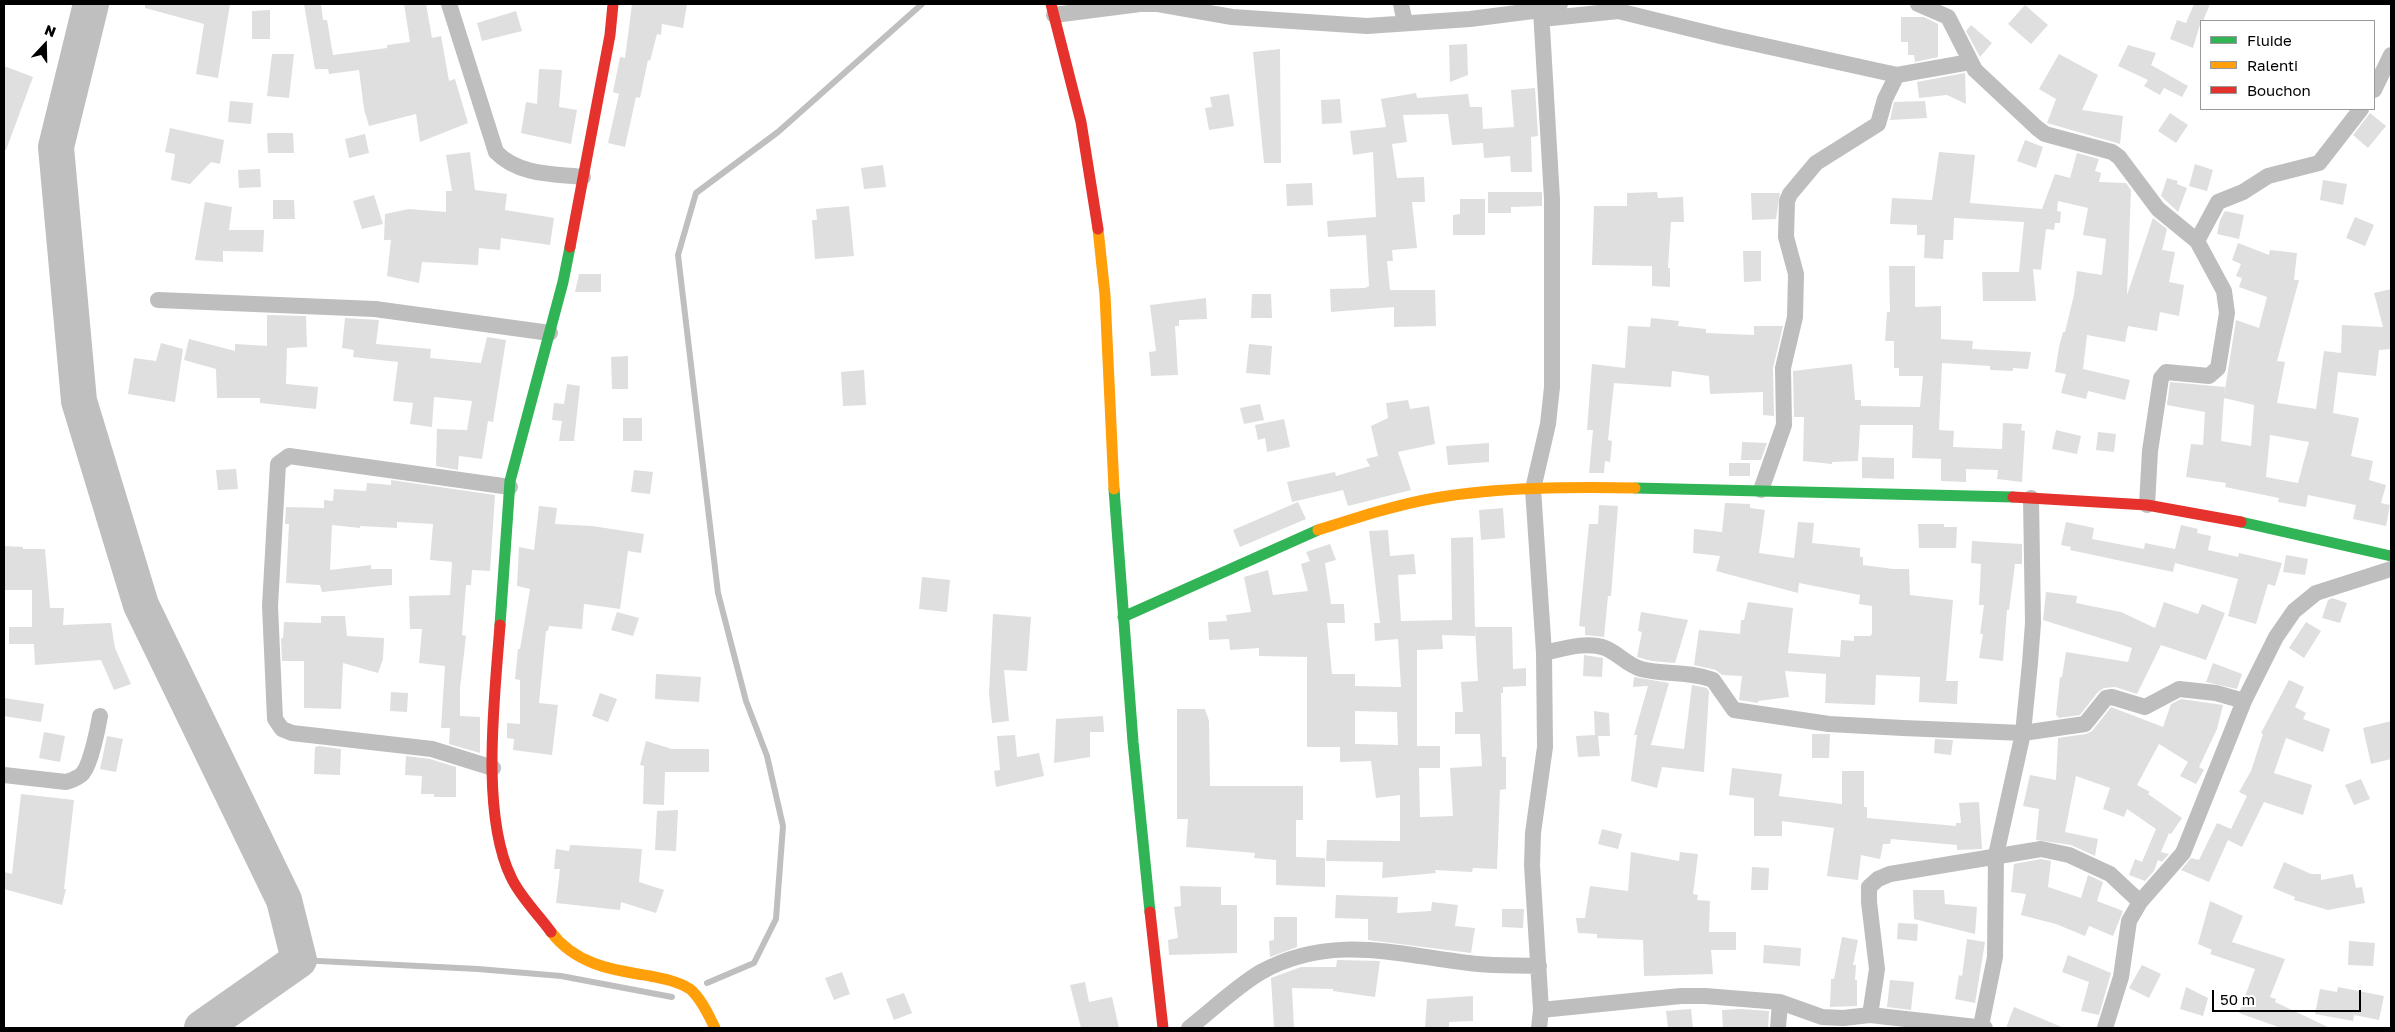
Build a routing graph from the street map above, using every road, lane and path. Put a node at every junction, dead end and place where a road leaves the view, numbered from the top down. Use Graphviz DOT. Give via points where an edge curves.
graph roads {
  1 [pos="449,4"];
  2 [pos="613,4"];
  3 [pos="1401,4"];
  4 [pos="1560,4"];
  5 [pos="1918,4"];
  6 [pos="1053,9"];
  7 [pos="1541,15"];
  8 [pos="1405,23"];
  9 [pos="2391,54"];
  10 [pos="1970,62"];
  11 [pos="1897,75"];
  12 [pos="2375,88"];
  13 [pos="2360,110"];
  14 [pos="583,177"];
  15 [pos="2197,241"];
  16 [pos="158,300"];
  17 [pos="550,332"];
  18 [pos="510,486"];
  19 [pos="1533,488"];
  20 [pos="1761,490"];
  21 [pos="2031,498"];
  22 [pos="2147,505"];
  23 [pos="2391,556"];
  24 [pos="2391,570"];
  25 [pos="1123,618"];
  26 [pos="1544,653"];
  27 [pos="2244,701"];
  28 [pos="100,716"];
  29 [pos="2023,733"];
  30 [pos="493,768"];
  31 [pos="4,775"];
  32 [pos="1996,855"];
  33 [pos="2140,902"];
  34 [pos="1539,966"];
  35 [pos="1780,1002"];
  36 [pos="1541,1010"];
  37 [pos="1870,1015"];
  38 [pos="1919,1024"];
  39 [pos="1983,1027"];
  40 [pos="714,1028"];
  41 [pos="1163,1028"];
  42 [pos="1189,1028"];
  43 [pos="1539,1028"];
  44 [pos="1778,1028"];
  45 [pos="2105,1028"];
  1 -- 14 [label="street" via="496,152 506,163 524,170"];
  2 -- 14 [label="street"];
  3 -- 8 [label="street"];
  4 -- 7 [label="street"];
  5 -- 10 [label="street" via="1948,17"];
  6 -- 8 [label="street" via="1158,4 1232,17 1335,25"];
  6 -- 25 [label="street" via="1077,98 1100,244"];
  7 -- 8 [label="street"];
  7 -- 11 [label="street" via="1618,11"];
  7 -- 19 [label="street" via="1552,199 1552,387 1548,424"];
  9 -- 12 [label="street"];
  10 -- 11 [label="street"];
  10 -- 15 [label="street" via="2045,134 2112,152 2119,157 2158,209"];
  11 -- 20 [label="street" via="1885,99 1878,124 1816,163 1787,202 1786,237 1796,274 1795,317 1783,368 1784,425"];
  13 -- 15 [label="street" via="2319,163 2262,178 2243,192 2218,202"];
  14 -- 17 [label="street"];
  15 -- 22 [label="street" via="2220,281 2227,302 2218,368 2209,376 2166,372 2163,375 2150,451"];
  16 -- 17 [label="street" via="375,309"];
  17 -- 18 [label="street"];
  18 -- 30 [label="street"];
  18 -- 30 [label="street" via="289,456 278,464 270,606 275,719 278,725 292,732 432,749"];
  19 -- 20 [label="street"];
  19 -- 25 [label="street" via="1435,498 1311,532"];
  19 -- 26 [label="street"];
  20 -- 21 [label="street"];
  21 -- 22 [label="street"];
  21 -- 29 [label="street" via="2033,623"];
  22 -- 23 [label="street" via="2313,537"];
  24 -- 27 [label="street" via="2316,593 2294,611 2276,637"];
  25 -- 41 [label="street" via="1147,904"];
  26 -- 29 [label="street" via="1590,645 1605,648 1642,669 1706,677 1713,680 1734,710 1829,724"];
  26 -- 34 [label="street" via="1545,747 1532,865"];
  27 -- 29 [label="street" via="2216,692 2179,689 2145,707 2112,697 2106,698 2085,724"];
  27 -- 33 [label="street" via="2183,853"];
  28 -- 31 [label="street" via="84,773 76,779 66,782"];
  29 -- 32 [label="street"];
  30 -- 40 [label="street" via="494,804 501,848 511,878 558,941 584,960 654,976 691,990"];
  32 -- 33 [label="street" via="2041,849 2069,855 2110,874"];
  32 -- 37 [label="street" via="1890,874 1869,887 1877,969"];
  32 -- 39 [label="street" via="1996,957"];
  33 -- 45 [label="street" via="2126,930 2121,978"];
  34 -- 36 [label="street"];
  34 -- 42 [label="street" via="1479,964 1371,949 1339,948 1306,954 1260,973"];
  35 -- 36 [label="street" via="1757,998 1681,996"];
  35 -- 37 [label="street" via="1822,1017"];
  35 -- 44 [label="street"];
  36 -- 43 [label="street"];
  37 -- 38 [label="street"];
  38 -- 39 [label="street"];
}
